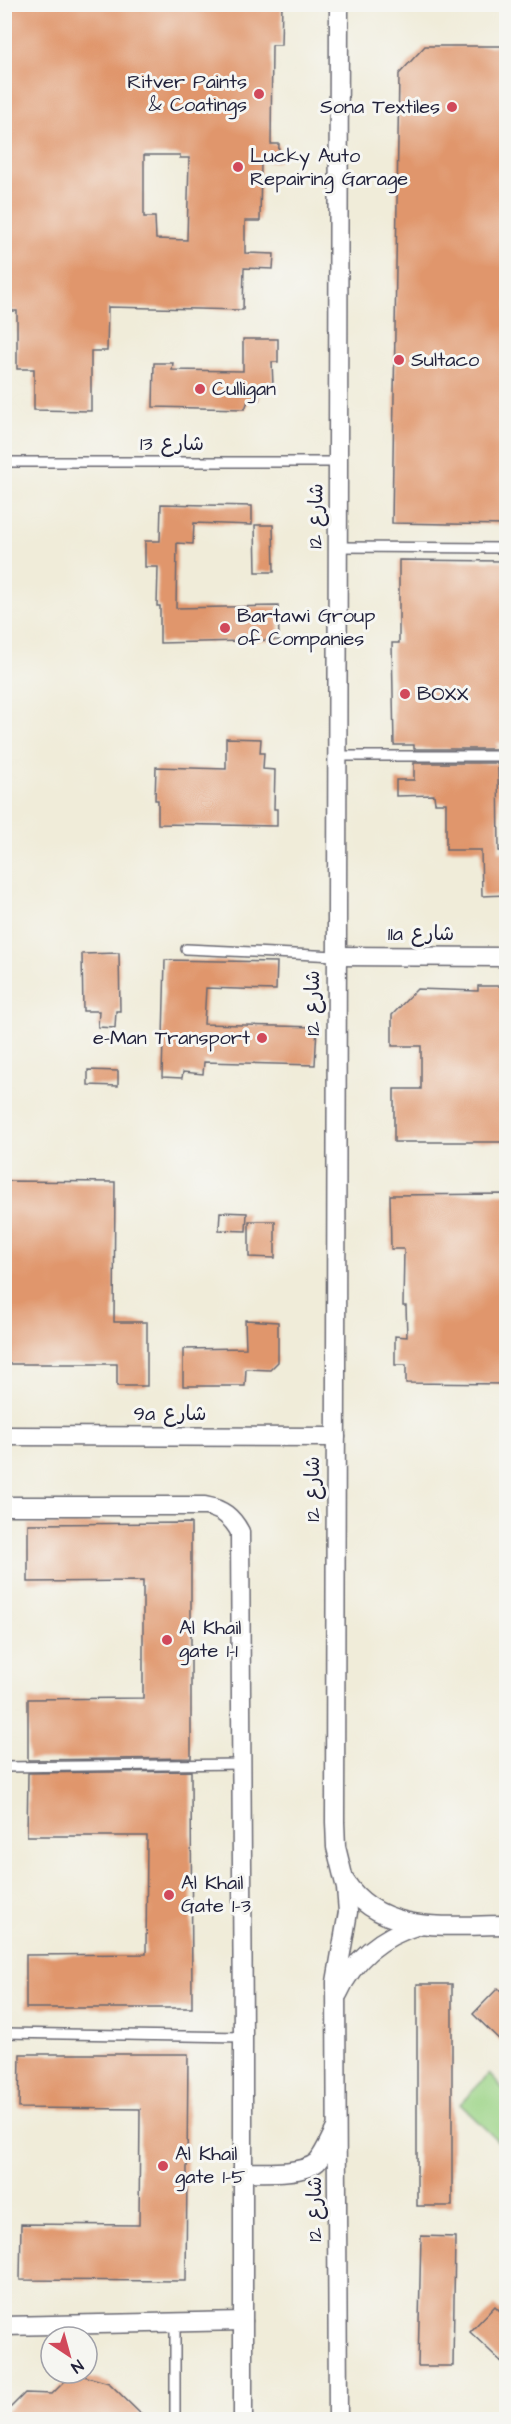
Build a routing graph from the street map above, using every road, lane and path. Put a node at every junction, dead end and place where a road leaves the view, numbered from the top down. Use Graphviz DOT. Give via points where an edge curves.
graph roads {
  1 [pos="339,4"];
  2 [pos="4,462"];
  3 [pos="339,462"];
  4 [pos="339,547"];
  5 [pos="507,548"];
  6 [pos="337,756"];
  7 [pos="507,756"];
  8 [pos="186,948"];
  9 [pos="336,956"];
  10 [pos="507,957"];
  11 [pos="4,1436"];
  12 [pos="336,1437"];
  13 [pos="4,1506"];
  14 [pos="241,1764"];
  15 [pos="4,1767"];
  16 [pos="341,1874"];
  17 [pos="420,1924"];
  18 [pos="507,1925"];
  19 [pos="336,1998"];
  20 [pos="4,2033"];
  21 [pos="243,2037"];
  22 [pos="337,2126"];
  23 [pos="242,2172"];
  24 [pos="243,2321"];
  25 [pos="176,2324"];
  26 [pos="4,2326"];
  27 [pos="175,2420"];
  28 [pos="243,2420"];
  29 [pos="338,2420"];
  1 -- 3 [label="street, شارع 12"];
  2 -- 3 [label="lane, شارع 13"];
  3 -- 4 [label="street, شارع 12"];
  4 -- 5 [label="lane"];
  4 -- 6 [label="street, شارع 12"];
  6 -- 7 [label="lane"];
  6 -- 9 [label="street, شارع 12"];
  8 -- 9 [label="lane"];
  9 -- 10 [label="street, 11a شارع"];
  9 -- 12 [label="street, شارع 12"];
  11 -- 12 [label="street, 9a شارع"];
  12 -- 16 [label="street, شارع 12" via="335,1828"];
  13 -- 14 [label="street" via="205,1506 230,1517 242,1541"];
  14 -- 15 [label="lane"];
  14 -- 21 [label="street"];
  16 -- 17 [label="street" via="374,1910"];
  16 -- 19 [label="street, شارع 12" via="348,1912 337,1966"];
  17 -- 18 [label="street"];
  17 -- 19 [label="street, شارع 12" via="375,1946 352,1969"];
  19 -- 22 [label="street, شارع 12"];
  20 -- 21 [label="lane"];
  21 -- 23 [label="street"];
  22 -- 23 [label="street" via="321,2156 310,2167"];
  22 -- 29 [label="street, شارع 12"];
  23 -- 24 [label="street"];
  24 -- 25 [label="street"];
  24 -- 28 [label="street"];
  25 -- 26 [label="street"];
  25 -- 27 [label="lane"];
}
